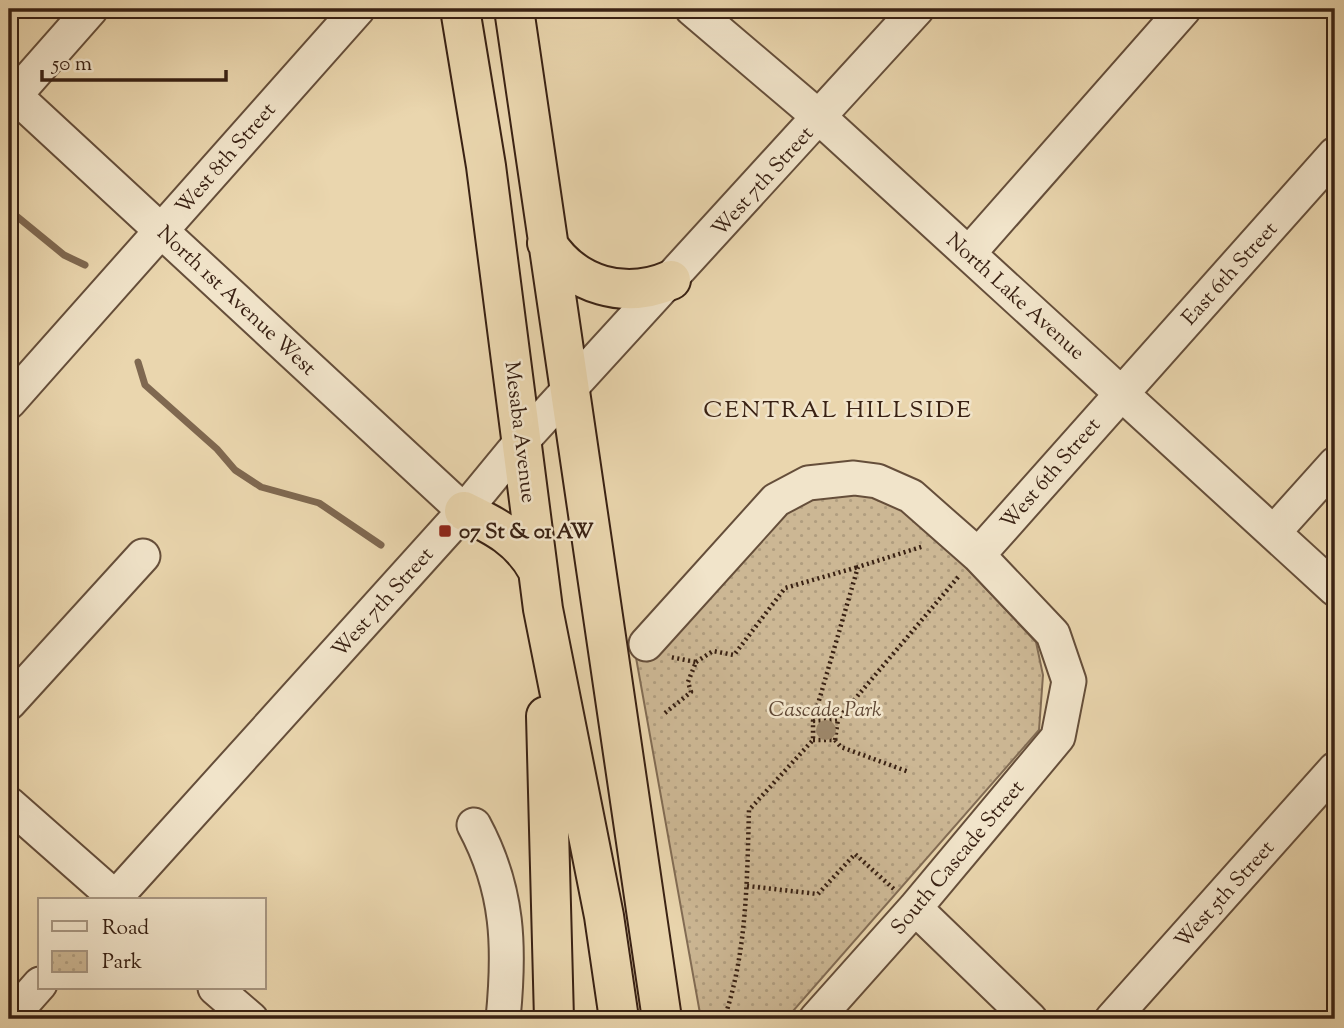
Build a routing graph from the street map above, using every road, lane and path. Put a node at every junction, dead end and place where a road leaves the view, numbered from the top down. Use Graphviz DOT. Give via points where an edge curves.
graph roads {
  1 [pos="91,9"];
  2 [pos="358,9"];
  3 [pos="460,9"];
  4 [pos="514,9"];
  5 [pos="692,9"];
  6 [pos="917,9"];
  7 [pos="1184,9"];
  8 [pos="11,96"];
  9 [pos="819,117"];
  10 [pos="1335,154"];
  11 [pos="161,230"];
  12 [pos="547,243"];
  13 [pos="969,253"];
  14 [pos="671,280"];
  15 [pos="1122,392"];
  16 [pos="569,393"];
  17 [pos="9,402"];
  18 [pos="520,443"];
  19 [pos="1335,464"];
  20 [pos="464,511"];
  21 [pos="1274,532"];
  22 [pos="967,545"];
  23 [pos="143,556"];
  24 [pos="858,568"];
  25 [pos="538,571"];
  26 [pos="1335,589"];
  27 [pos="543,609"];
  28 [pos="646,644"];
  29 [pos="696,662"];
  30 [pos="9,703"];
  31 [pos="665,713"];
  32 [pos="838,719"];
  33 [pos="813,721"];
  34 [pos="813,740"];
  35 [pos="835,740"];
  36 [pos="1335,769"];
  37 [pos="909,772"];
  38 [pos="9,804"];
  39 [pos="474,825"];
  40 [pos="747,886"];
  41 [pos="114,898"];
  42 [pos="118,898"];
  43 [pos="909,901"];
  44 [pos="38,986"];
  45 [pos="217,990"];
  46 [pos="9,1019"];
  47 [pos="251,1019"];
  48 [pos="503,1019"];
  49 [pos="554,1019"];
  50 [pos="619,1019"];
  51 [pos="662,1019"];
  52 [pos="724,1019"];
  53 [pos="816,1019"];
  54 [pos="1030,1019"];
  55 [pos="1112,1019"];
  1 -- 8 [label="street"];
  2 -- 11 [label="street, West 8th Street"];
  3 -- 18 [label="highway, Mesaba Avenue" via="486,166"];
  4 -- 12 [label="highway"];
  5 -- 9 [label="street, North Lake Avenue"];
  6 -- 9 [label="street, West 7th Street"];
  7 -- 13 [label="street"];
  8 -- 11 [label="street, North 1st Avenue West"];
  9 -- 13 [label="street, North Lake Avenue"];
  9 -- 14 [label="street, West 7th Street"];
  10 -- 15 [label="street, East 6th Street"];
  11 -- 17 [label="street, West 8th Street"];
  11 -- 20 [label="street, North 1st Avenue West"];
  12 -- 14 [label="highway" via="569,270 601,285 638,289"];
  12 -- 16 [label="highway"];
  13 -- 15 [label="street, North Lake Avenue"];
  14 -- 16 [label="street, West 7th Street"];
  15 -- 21 [label="street, North Lake Avenue"];
  15 -- 22 [label="street, West 6th Street"];
  16 -- 18 [label="street, West 7th Street"];
  16 -- 51 [label="highway"];
  18 -- 20 [label="street, West 7th Street"];
  18 -- 25 [label="highway, Mesaba Avenue"];
  19 -- 21 [label="street"];
  20 -- 25 [label="highway" via="516,540"];
  20 -- 42 [label="street, West 7th Street"];
  21 -- 26 [label="street, North Lake Avenue"];
  22 -- 24 [label="path"];
  22 -- 28 [label="street" via="896,487 854,478 808,483 776,500"];
  22 -- 32 [label="path"];
  22 -- 43 [label="street, South Cascade Street" via="1053,634 1069,681 1058,737"];
  23 -- 30 [label="street"];
  24 -- 29 [label="path" via="785,588 734,655 713,651"];
  24 -- 33 [label="path"];
  25 -- 27 [label="highway, Mesaba Avenue"];
  27 -- 49 [label="highway"];
  27 -- 50 [label="highway, Mesaba Avenue" via="604,916"];
  28 -- 29 [label="path" via="662,656"];
  29 -- 31 [label="path" via="688,682 691,692"];
  32 -- 33 [label="path"];
  32 -- 35 [label="path"];
  33 -- 34 [label="path"];
  34 -- 35 [label="path"];
  34 -- 40 [label="path" via="749,810"];
  35 -- 37 [label="path" via="841,747"];
  36 -- 55 [label="street, West 5th Street"];
  38 -- 41 [label="street"];
  39 -- 48 [label="street" via="485,845 507,923 509,962"];
  40 -- 43 [label="path" via="818,894 855,854"];
  40 -- 52 [label="path" via="737,982"];
  43 -- 53 [label="street, South Cascade Street"];
  43 -- 54 [label="street"];
  44 -- 46 [label="street"];
  45 -- 47 [label="street"];
}
